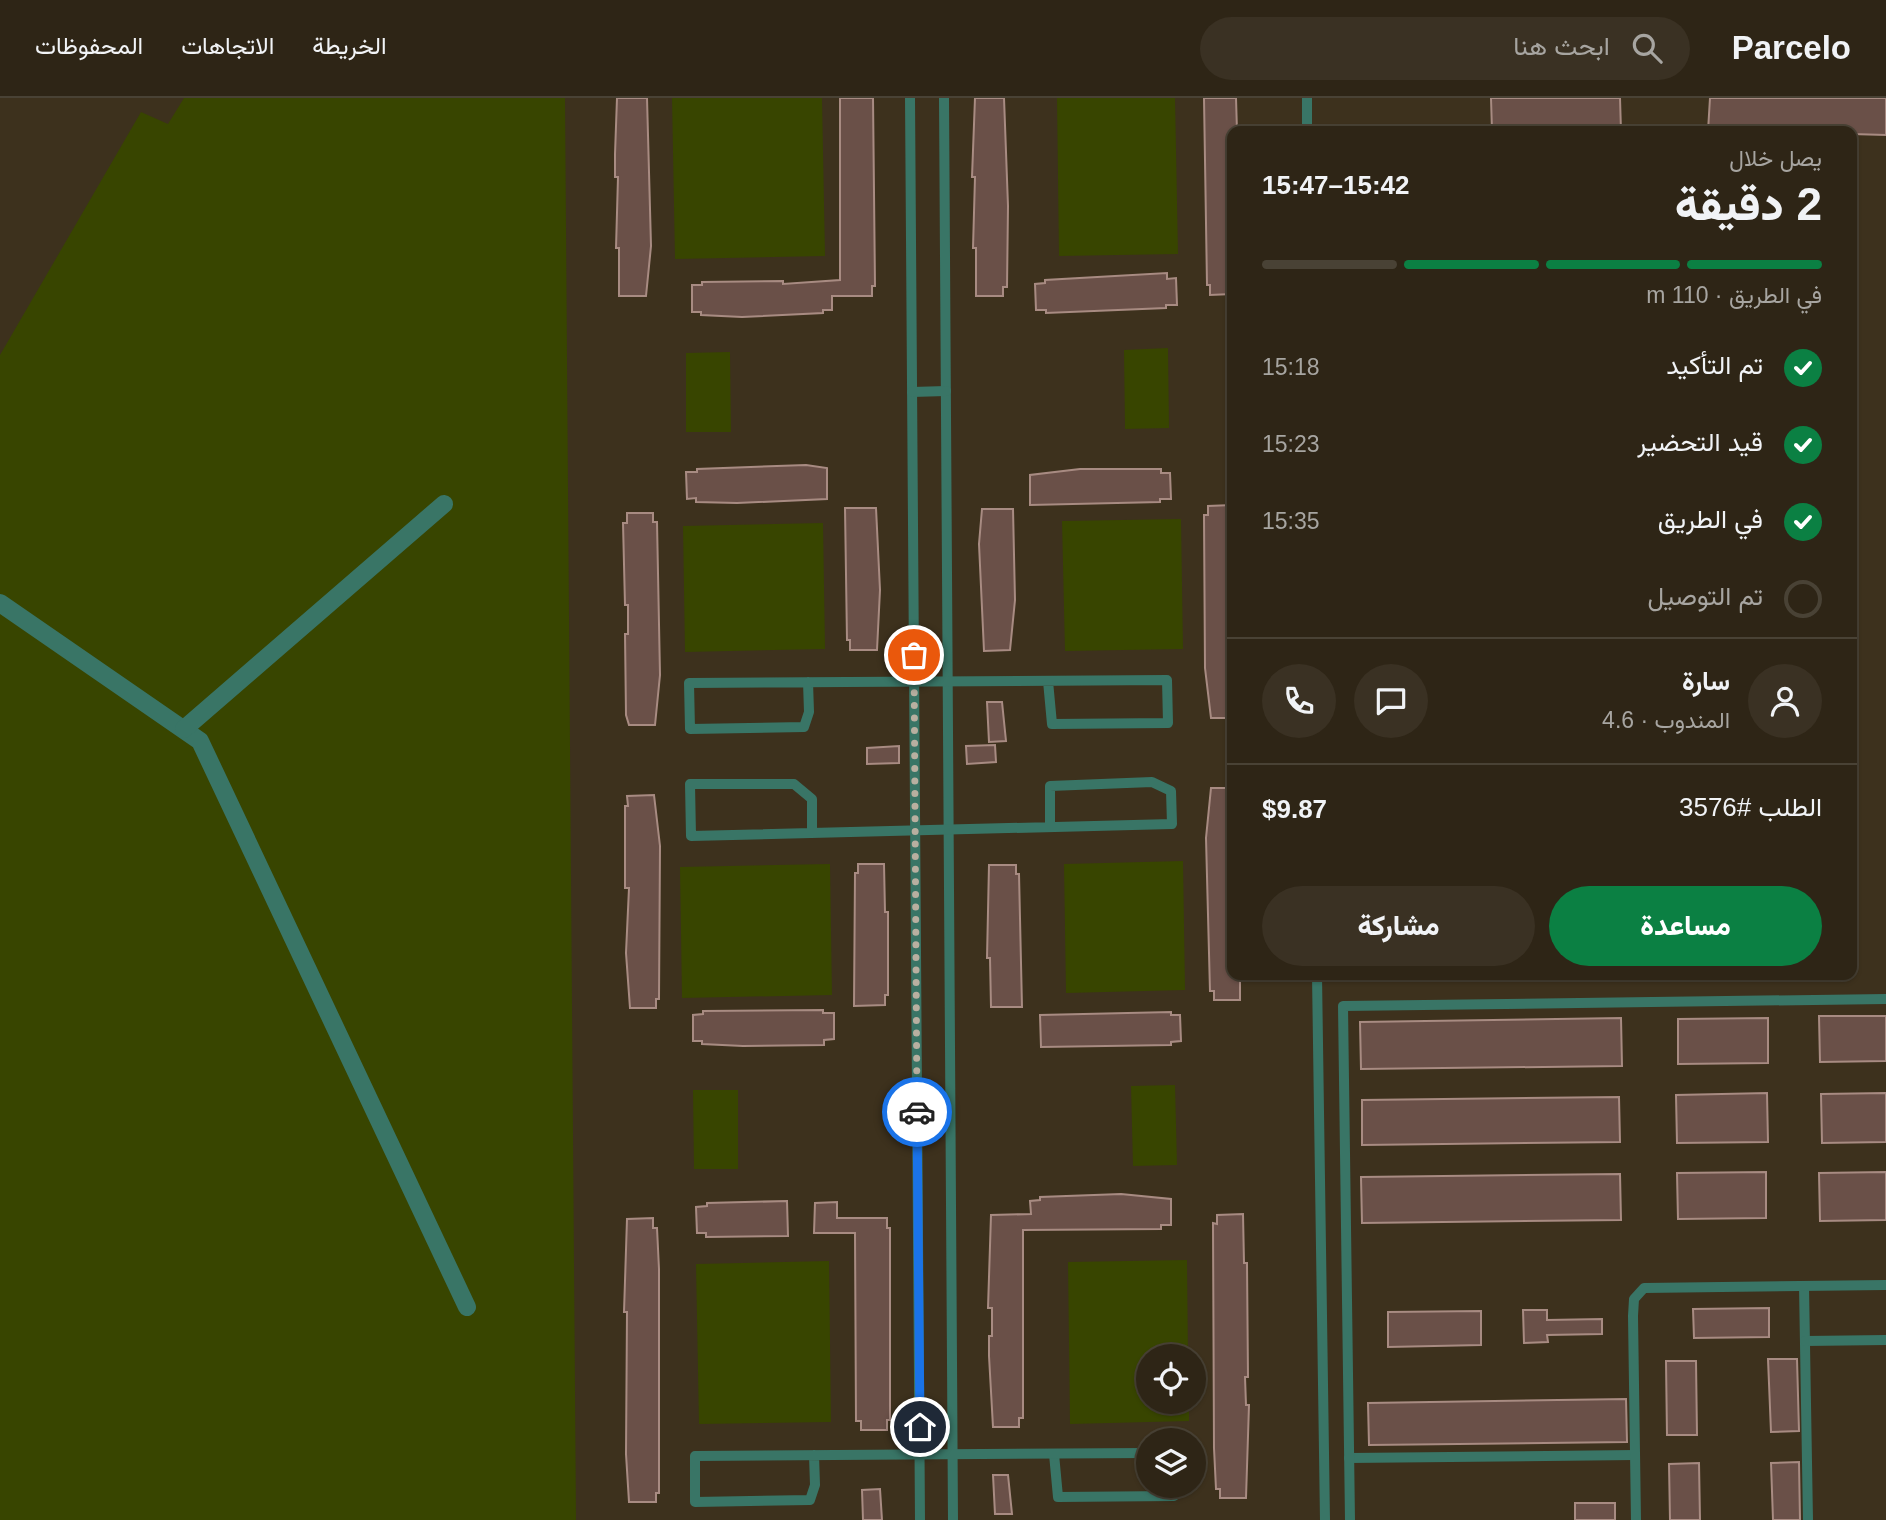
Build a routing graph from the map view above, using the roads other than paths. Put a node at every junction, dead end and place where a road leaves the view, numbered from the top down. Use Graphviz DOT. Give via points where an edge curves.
graph roads {
  1 [pos="910,98"];
  2 [pos="944,98"];
  3 [pos="1307,98"];
  4 [pos="1307,126"];
  5 [pos="946,391"];
  6 [pos="912,392"];
  7 [pos="444,504"];
  8 [pos="0,603"];
  9 [pos="948,681"];
  10 [pos="1048,681"];
  11 [pos="808,682"];
  12 [pos="914,682"];
  13 [pos="184,729"];
  14 [pos="1049,827"];
  15 [pos="949,830"];
  16 [pos="915,831"];
  17 [pos="812,833"];
  18 [pos="1317,980"];
  19 [pos="1886,999"];
  20 [pos="1886,1285"];
  21 [pos="1804,1286"];
  22 [pos="467,1307"];
  23 [pos="1886,1340"];
  24 [pos="1805,1341"];
  25 [pos="1136,1453"];
  26 [pos="920,1454"];
  27 [pos="953,1454"];
  28 [pos="1054,1454"];
  29 [pos="814,1455"];
  30 [pos="1635,1455"];
  31 [pos="1349,1458"];
  32 [pos="1136,1496"];
  33 [pos="920,1520"];
  34 [pos="953,1520"];
  35 [pos="1325,1520"];
  36 [pos="1350,1520"];
  37 [pos="1636,1520"];
  38 [pos="1808,1520"];
  1 -- 6 [label="lane"];
  2 -- 5 [label="lane"];
  3 -- 4 [label="lane"];
  5 -- 6 [label="lane"];
  5 -- 9 [label="lane"];
  6 -- 12 [label="lane"];
  7 -- 13 [label="street"];
  8 -- 13 [label="street"];
  9 -- 10 [label="lane"];
  9 -- 12 [label="lane"];
  9 -- 15 [label="lane"];
  10 -- 10 [label="lane" via="1052,724 1168,723 1167,680"];
  11 -- 11 [label="lane" via="688,683 690,729 804,727 809,712"];
  11 -- 12 [label="lane"];
  12 -- 16 [label="lane"];
  13 -- 22 [label="street" via="200,741"];
  14 -- 14 [label="lane" via="1050,786 1152,782 1171,791 1172,824"];
  14 -- 15 [label="lane"];
  15 -- 16 [label="lane"];
  15 -- 27 [label="lane"];
  16 -- 17 [label="lane"];
  16 -- 26 [label="lane"];
  17 -- 17 [label="lane" via="691,836 690,784 794,784 812,799"];
  18 -- 35 [label="lane"];
  19 -- 31 [label="lane" via="1343,1006"];
  20 -- 21 [label="lane"];
  21 -- 24 [label="lane"];
  21 -- 30 [label="lane" via="1644,1288 1634,1298 1633,1316"];
  23 -- 24 [label="lane"];
  24 -- 38 [label="lane"];
  25 -- 28 [label="lane"];
  26 -- 27 [label="lane"];
  26 -- 29 [label="lane"];
  26 -- 33 [label="lane"];
  27 -- 28 [label="lane"];
  27 -- 34 [label="lane"];
  28 -- 32 [label="lane" via="1058,1497"];
  29 -- 29 [label="lane" via="695,1456 695,1502 810,1500 815,1485"];
  30 -- 31 [label="lane"];
  30 -- 37 [label="lane"];
  31 -- 36 [label="lane"];
}
